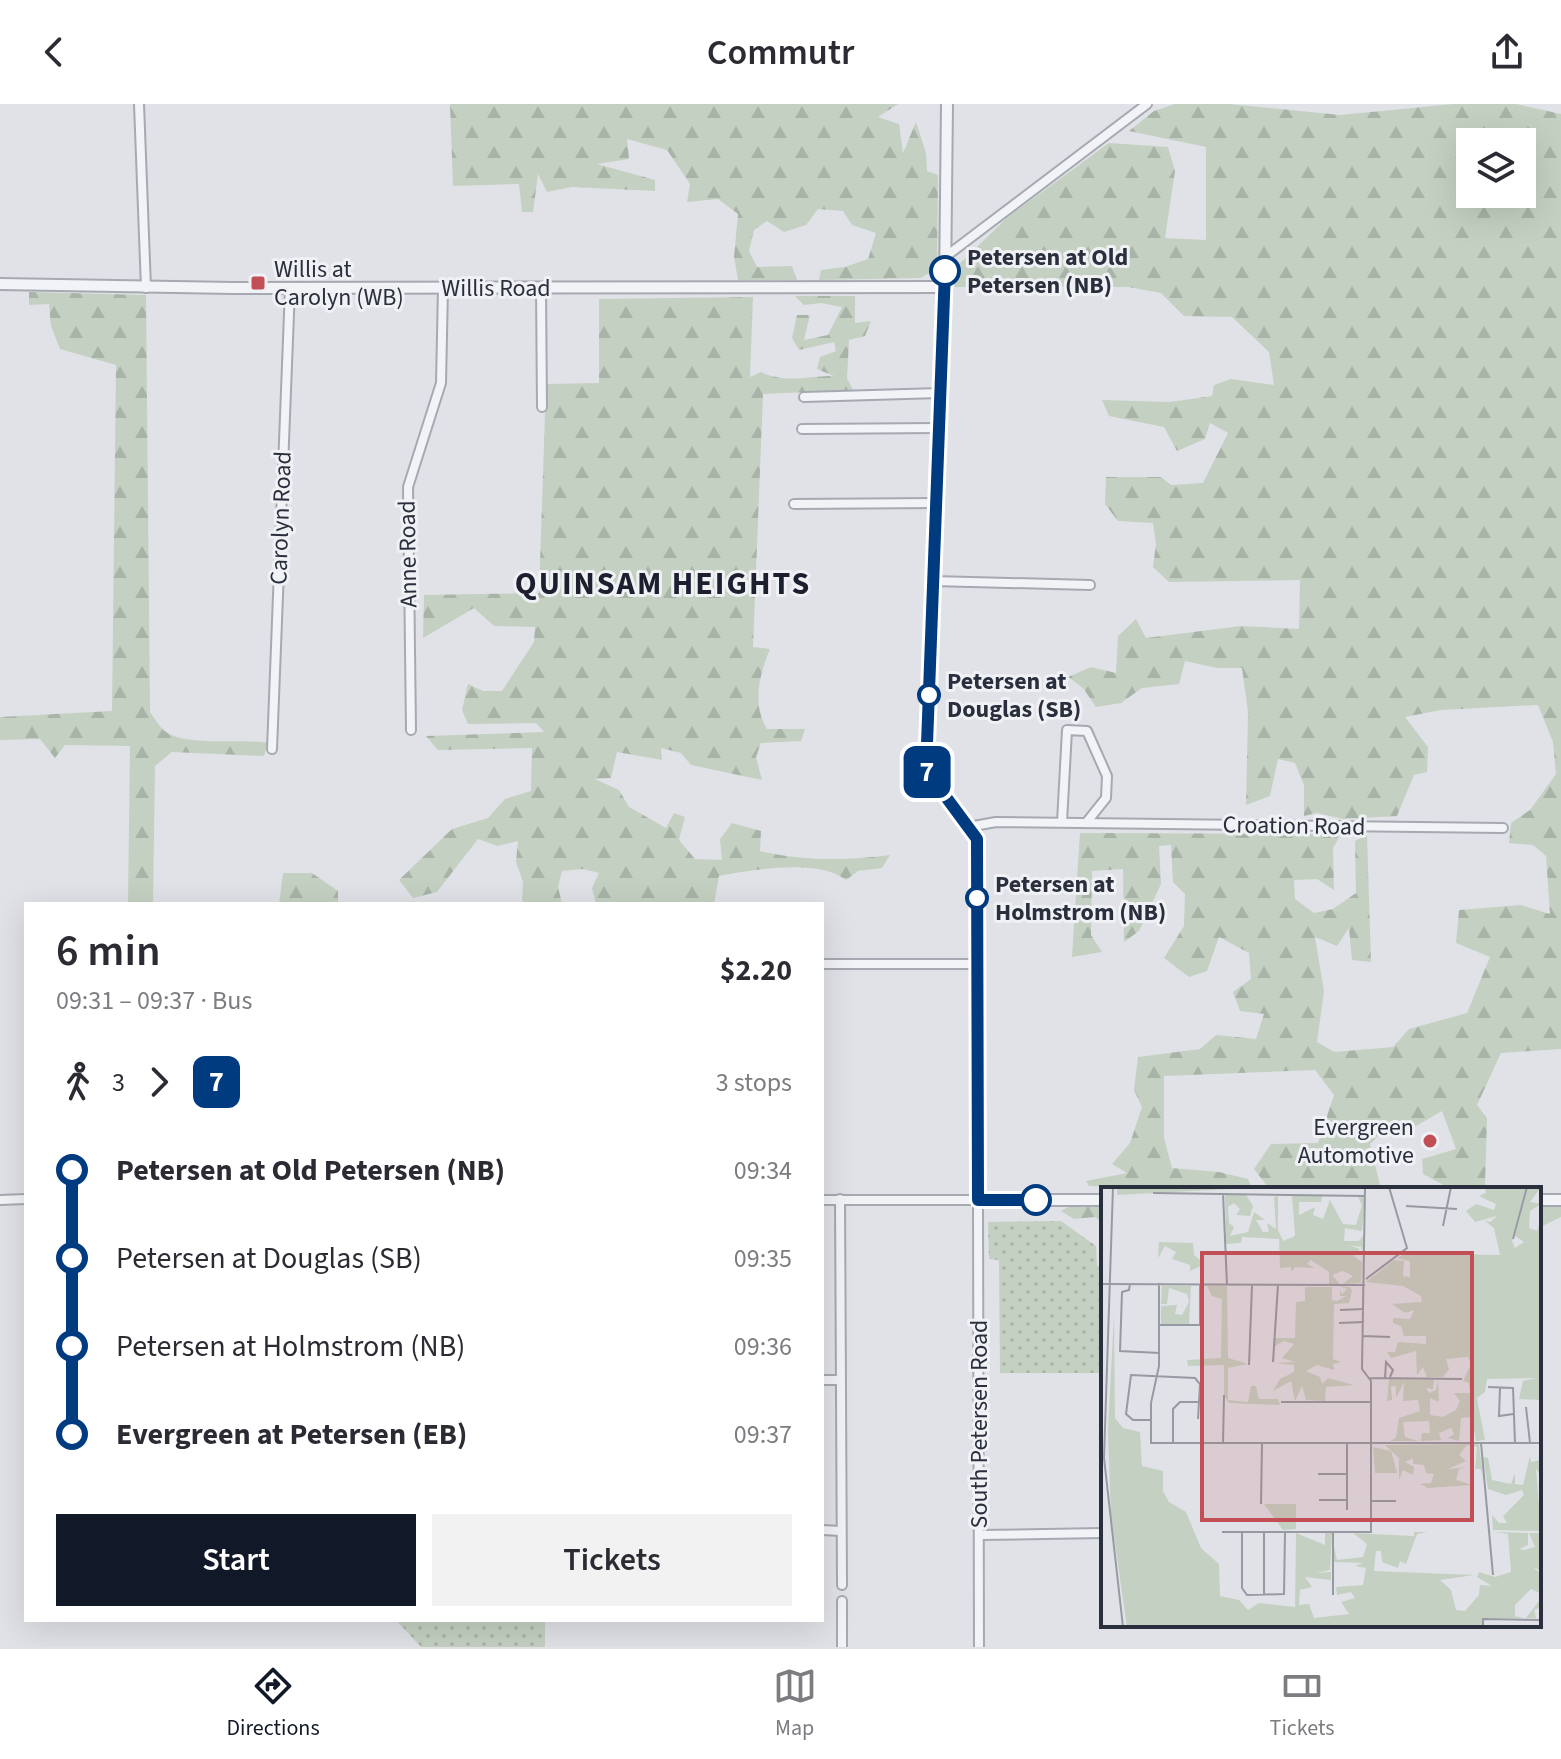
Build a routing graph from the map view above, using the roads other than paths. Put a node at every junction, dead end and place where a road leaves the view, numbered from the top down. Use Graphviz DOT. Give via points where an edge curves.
graph roads {
  1 [pos="139,104"];
  2 [pos="947,104"];
  3 [pos="1147,104"];
  4 [pos="945,257"];
  5 [pos="0,284"];
  6 [pos="945,287"];
  7 [pos="146,288"];
  8 [pos="290,288"];
  9 [pos="443,288"];
  10 [pos="541,288"];
  11 [pos="940,393"];
  12 [pos="804,397"];
  13 [pos="542,407"];
  14 [pos="939,428"];
  15 [pos="802,429"];
  16 [pos="936,503"];
  17 [pos="794,504"];
  18 [pos="933,581"];
  19 [pos="1090,585"];
  20 [pos="411,730"];
  21 [pos="272,749"];
  22 [pos="1062,822"];
  23 [pos="1086,823"];
  24 [pos="968,827"];
  25 [pos="1503,828"];
  26 [pos="824,964"];
  27 [pos="977,964"];
  28 [pos="24,1199"];
  29 [pos="840,1199"];
  30 [pos="0,1200"];
  31 [pos="824,1200"];
  32 [pos="978,1200"];
  33 [pos="1101,1200"];
  34 [pos="824,1380"];
  35 [pos="840,1380"];
  36 [pos="824,1530"];
  37 [pos="841,1531"];
  38 [pos="1101,1533"];
  39 [pos="980,1535"];
  40 [pos="842,1585"];
  41 [pos="842,1601"];
  42 [pos="842,1647"];
  43 [pos="979,1647"];
  1 -- 7 [label="street"];
  2 -- 4 [label="street"];
  3 -- 4 [label="street"];
  4 -- 6 [label="street"];
  5 -- 7 [label="street, Willis Road"];
  6 -- 10 [label="street, Willis Road"];
  6 -- 11 [label="street"];
  7 -- 8 [label="street, Willis Road"];
  8 -- 9 [label="street, Willis Road"];
  8 -- 21 [label="street, Carolyn Road"];
  9 -- 10 [label="street, Willis Road"];
  9 -- 20 [label="street, Anne Road" via="441,383 408,487"];
  10 -- 13 [label="street"];
  11 -- 12 [label="street"];
  11 -- 14 [label="street"];
  14 -- 15 [label="street"];
  14 -- 16 [label="street"];
  16 -- 17 [label="street"];
  16 -- 18 [label="street"];
  18 -- 19 [label="street"];
  18 -- 24 [label="street" via="926,770"];
  22 -- 23 [label="street, Croation Road"];
  22 -- 23 [label="street" via="1067,730 1087,731 1107,776 1106,798"];
  22 -- 24 [label="street, Croation Road"];
  23 -- 25 [label="street, Croation Road"];
  24 -- 27 [label="street" via="977,839"];
  26 -- 27 [label="street"];
  27 -- 32 [label="street"];
  28 -- 30 [label="street"];
  29 -- 31 [label="street"];
  29 -- 32 [label="street"];
  29 -- 35 [label="street"];
  32 -- 33 [label="street"];
  32 -- 39 [label="street, South Petersen Road"];
  34 -- 35 [label="street"];
  35 -- 37 [label="street"];
  36 -- 37 [label="street"];
  37 -- 40 [label="street"];
  38 -- 39 [label="street"];
  39 -- 43 [label="street, South Petersen Road"];
  41 -- 42 [label="street"];
}
